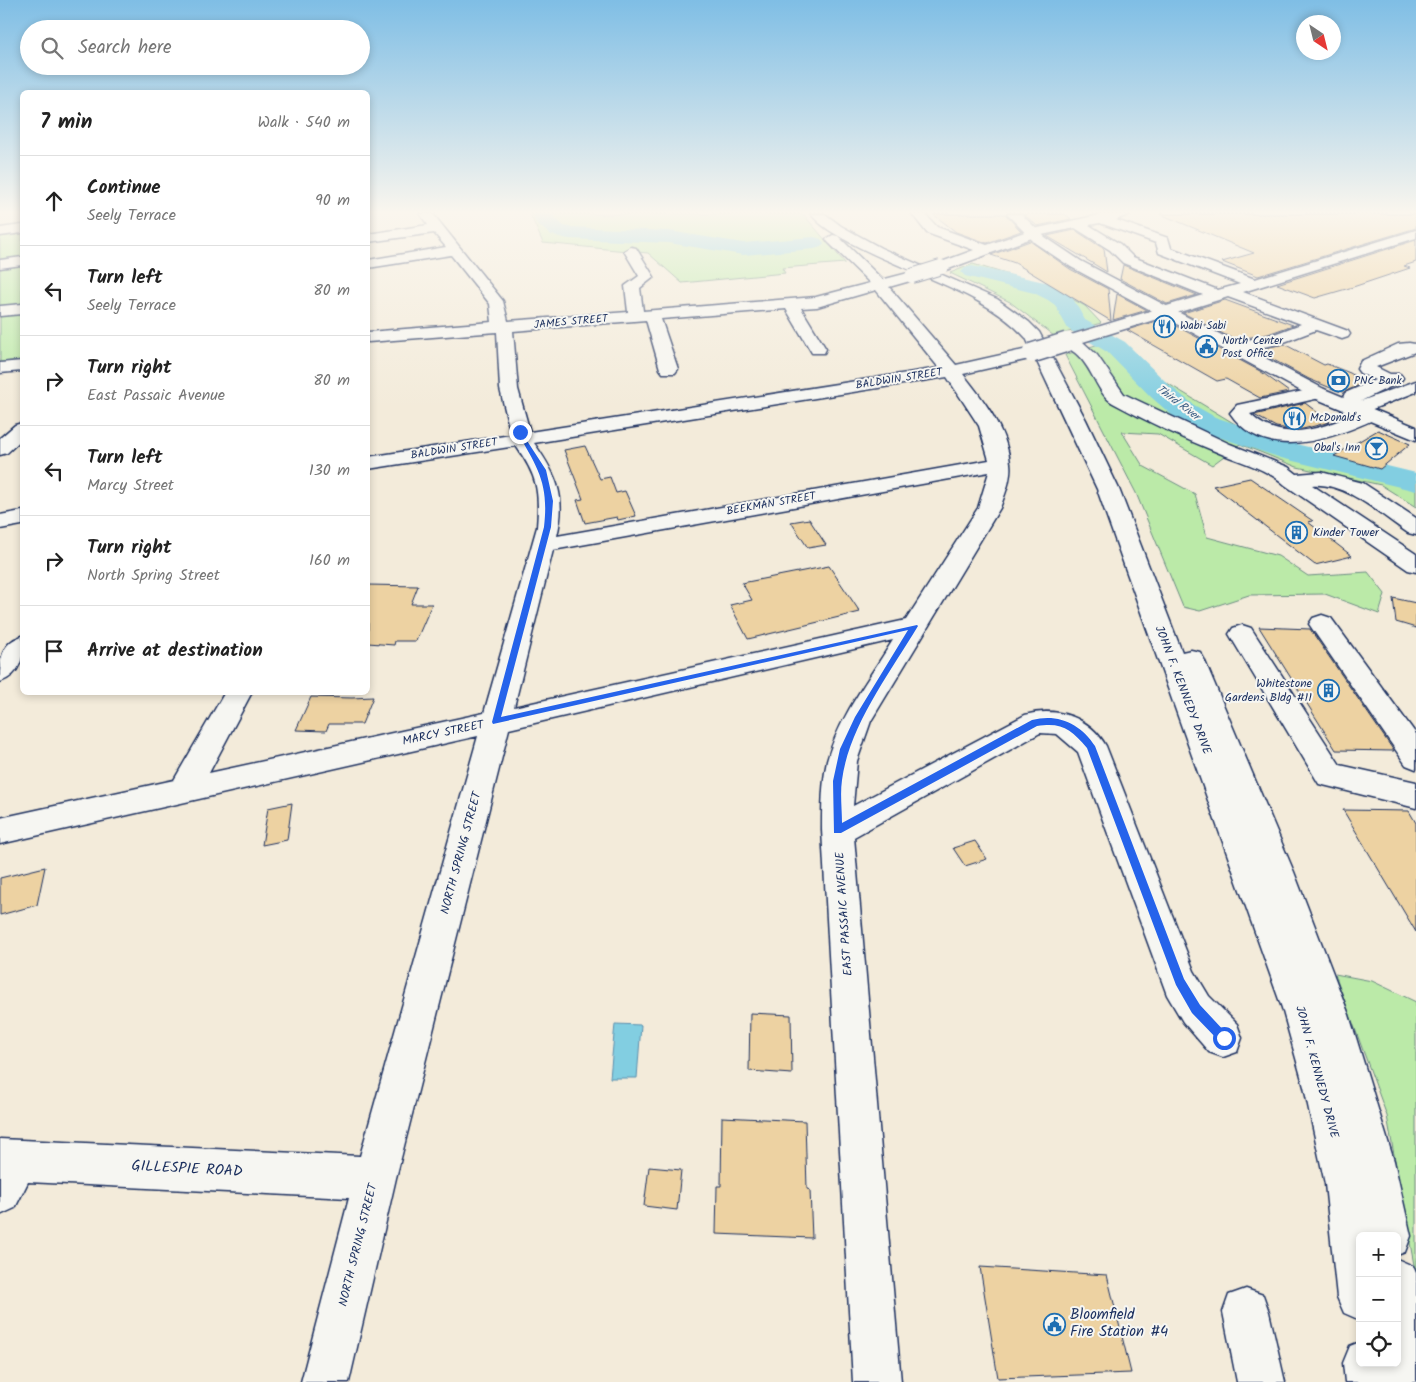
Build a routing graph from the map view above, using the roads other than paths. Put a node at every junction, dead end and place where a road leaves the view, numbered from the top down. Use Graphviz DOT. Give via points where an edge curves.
graph roads {
  1 [pos="478,278"];
  2 [pos="645,278"];
  3 [pos="874,278"];
  4 [pos="904,278"];
  5 [pos="939,278"];
  6 [pos="951,278"];
  7 [pos="1102,278"];
  8 [pos="1183,278"];
  9 [pos="1196,278"];
  10 [pos="1239,278"];
  11 [pos="1272,278"];
  12 [pos="1254,284"];
  13 [pos="881,286"];
  14 [pos="1226,293"];
  15 [pos="791,304"];
  16 [pos="20,310"];
  17 [pos="0,312"];
  18 [pos="1163,312"];
  19 [pos="644,316"];
  20 [pos="1315,325"];
  21 [pos="505,327"];
  22 [pos="1342,334"];
  23 [pos="370,337"];
  24 [pos="1073,340"];
  25 [pos="1231,348"];
  26 [pos="1414,348"];
  27 [pos="818,349"];
  28 [pos="20,366"];
  29 [pos="0,368"];
  30 [pos="669,369"];
  31 [pos="951,371"];
  32 [pos="1404,377"];
  33 [pos="1318,393"];
  34 [pos="1360,412"];
  35 [pos="20,431"];
  36 [pos="1416,434"];
  37 [pos="522,439"];
  38 [pos="0,449"];
  39 [pos="370,463"];
  40 [pos="1000,464"];
  41 [pos="1292,482"];
  42 [pos="20,518"];
  43 [pos="0,522"];
  44 [pos="1416,528"];
  45 [pos="543,545"];
  46 [pos="1416,565"];
  47 [pos="1322,624"];
  48 [pos="914,626"];
  49 [pos="1242,634"];
  50 [pos="20,647"];
  51 [pos="0,672"];
  52 [pos="237,695"];
  53 [pos="496,722"];
  54 [pos="1416,758"];
  55 [pos="184,788"];
  56 [pos="1416,795"];
  57 [pos="838,830"];
  58 [pos="0,831"];
  59 [pos="1224,1038"];
  60 [pos="6,1171"];
  61 [pos="375,1178"];
  62 [pos="1388,1232"];
  63 [pos="1358,1277"];
  64 [pos="1401,1307"];
  65 [pos="1246,1312"];
  66 [pos="1367,1367"];
  67 [pos="325,1382"];
  68 [pos="877,1382"];
  69 [pos="1261,1382"];
  70 [pos="1368,1382"];
  71 [pos="1413,1382"];
  1 -- 21 [label="street, NORTH SPRING STREET" via="498,304 500,322"];
  2 -- 19 [label="street" via="632,286"];
  3 -- 13 [label="street, EAST PASSAIC AVENUE"];
  4 -- 13 [label="street, JAMES STREET, bridge"];
  5 -- 63 [label="street, JOHN F. KENNEDY DRIVE" via="992,302 1023,325 1042,352 1108,489 1301,1008 1324,1087 1346,1184"];
  6 -- 62 [label="street, JOHN F. KENNEDY DRIVE" via="1000,300 1034,324 1055,352 1124,490 1330,1012 1356,1094"];
  7 -- 18 [label="street"];
  8 -- 14 [label="street"];
  9 -- 14 [label="street"];
  10 -- 12 [label="street"];
  11 -- 12 [label="street, BALDWIN STREET"];
  12 -- 14 [label="street, BALDWIN STREET"];
  13 -- 15 [label="street, JAMES STREET" via="832,300"];
  13 -- 31 [label="street, EAST PASSAIC AVENUE"];
  14 -- 18 [label="street, BALDWIN STREET"];
  14 -- 20 [label="street"];
  15 -- 19 [label="street, JAMES STREET"];
  15 -- 27 [label="street"];
  16 -- 17 [label="street"];
  18 -- 24 [label="street, BALDWIN STREET"];
  18 -- 25 [label="street"];
  19 -- 21 [label="street, JAMES STREET"];
  19 -- 30 [label="street"];
  20 -- 22 [label="street"];
  20 -- 25 [label="street" via="1274,340"];
  21 -- 23 [label="street, JAMES STREET"];
  21 -- 37 [label="street, NORTH SPRING STREET" via="509,389"];
  24 -- 31 [label="street, BALDWIN STREET, bridge" via="998,363"];
  24 -- 41 [label="street" via="1091,359 1117,398 1223,448 1281,471"];
  25 -- 33 [label="street"];
  26 -- 32 [label="street" via="1404,348 1367,365 1366,369"];
  28 -- 29 [label="street"];
  31 -- 37 [label="street, BALDWIN STREET"];
  31 -- 40 [label="street, EAST PASSAIC AVENUE" via="996,440"];
  32 -- 34 [label="street"];
  32 -- 34 [label="street" via="1352,397"];
  33 -- 34 [label="street"];
  33 -- 34 [label="street" via="1244,409 1240,413 1256,428 1283,438 1308,438"];
  34 -- 36 [label="street"];
  35 -- 38 [label="street"];
  37 -- 39 [label="street, BALDWIN STREET"];
  37 -- 45 [label="street, NORTH SPRING STREET" via="543,470 550,501"];
  40 -- 45 [label="street, BEEKMAN STREET"];
  40 -- 48 [label="street, EAST PASSAIC AVENUE" via="989,508"];
  41 -- 44 [label="street" via="1321,478 1355,488"];
  41 -- 46 [label="street"];
  42 -- 43 [label="street"];
  45 -- 53 [label="street, NORTH SPRING STREET"];
  47 -- 54 [label="street"];
  48 -- 53 [label="street, MARCY STREET"];
  48 -- 57 [label="street, EAST PASSAIC AVENUE" via="844,749 837,781"];
  49 -- 56 [label="street" via="1330,776"];
  50 -- 51 [label="street"];
  52 -- 55 [label="street"];
  53 -- 55 [label="street, MARCY STREET"];
  53 -- 61 [label="street, NORTH SPRING STREET"];
  55 -- 58 [label="street, MARCY STREET"];
  57 -- 59 [label="street" via="1035,723 1054,720 1076,730 1091,746 1180,982 1196,1009"];
  57 -- 68 [label="street, EAST PASSAIC AVENUE"];
  60 -- 61 [label="street, GILLESPIE ROAD"];
  61 -- 67 [label="street, NORTH SPRING STREET"];
  64 -- 71 [label="street"];
  65 -- 69 [label="street"];
  66 -- 70 [label="street"];
}
